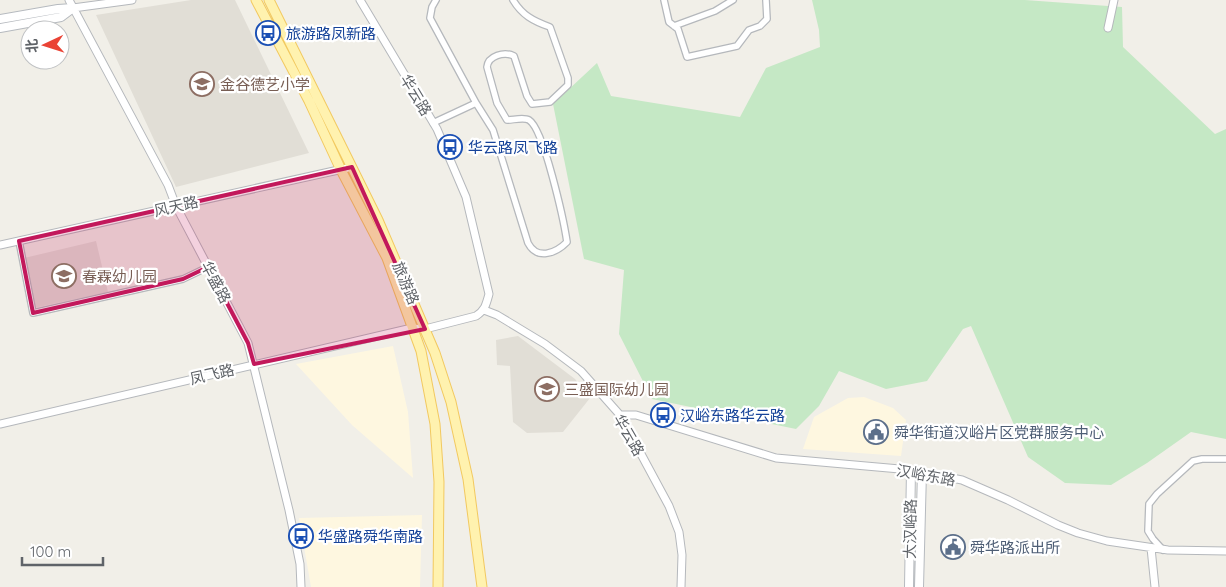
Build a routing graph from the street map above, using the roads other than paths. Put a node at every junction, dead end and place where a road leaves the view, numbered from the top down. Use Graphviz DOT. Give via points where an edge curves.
graph roads {
  1 [pos="69,0"];
  2 [pos="132,0"];
  3 [pos="256,0"];
  4 [pos="269,0"];
  5 [pos="360,0"];
  6 [pos="436,0"];
  7 [pos="513,0"];
  8 [pos="664,0"];
  9 [pos="733,0"];
  10 [pos="766,0"];
  11 [pos="1114,0"];
  12 [pos="74,8"];
  13 [pos="0,19"];
  14 [pos="674,26"];
  15 [pos="0,28"];
  16 [pos="1108,28"];
  17 [pos="476,103"];
  18 [pos="433,123"];
  19 [pos="352,167"];
  20 [pos="341,170"];
  21 [pos="176,206"];
  22 [pos="19,241"];
  23 [pos="0,246"];
  24 [pos="208,267"];
  25 [pos="484,310"];
  26 [pos="412,328"];
  27 [pos="425,329"];
  28 [pos="254,364"];
  29 [pos="620,415"];
  30 [pos="0,424"];
  31 [pos="1226,459"];
  32 [pos="911,470"];
  33 [pos="922,472"];
  34 [pos="1151,548"];
  35 [pos="1163,550"];
  36 [pos="1226,551"];
  37 [pos="301,587"];
  38 [pos="438,587"];
  39 [pos="482,587"];
  40 [pos="681,587"];
  41 [pos="909,587"];
  42 [pos="920,587"];
  43 [pos="1155,587"];
  1 -- 12 [label="street, 华盛路"];
  2 -- 12 [label="street"];
  3 -- 20 [label="main road, 旅游路"];
  4 -- 19 [label="main road, 旅游路"];
  5 -- 18 [label="street, 华云路"];
  6 -- 17 [label="street" via="430,18"];
  7 -- 17 [label="street" via="530,19 550,27 568,78 568,84 550,102 532,104 526,96 514,56 492,57 487,62 497,103 506,120 525,118 531,121 539,134 567,242 559,249 549,254 531,250 493,130"];
  8 -- 14 [label="street" via="669,22"];
  9 -- 14 [label="street" via="716,11"];
  10 -- 14 [label="street" via="767,19 749,30 737,46 729,49 687,57 678,29"];
  11 -- 16 [label="street"];
  12 -- 13 [label="main road"];
  12 -- 15 [label="main road" via="61,17"];
  12 -- 21 [label="street, 华盛路" via="168,185"];
  17 -- 18 [label="street"];
  18 -- 25 [label="street, 华云路" via="466,197 489,294"];
  19 -- 20 [label="street, 风天路"];
  19 -- 27 [label="main road, 旅游路"];
  20 -- 21 [label="street, 风天路"];
  20 -- 26 [label="main road, 旅游路" via="387,258"];
  21 -- 22 [label="street, 风天路"];
  21 -- 24 [label="street, 华盛路"];
  22 -- 23 [label="street, 风天路"];
  22 -- 24 [label="street" via="33,313 183,279"];
  24 -- 28 [label="street, 华盛路" via="248,343"];
  25 -- 27 [label="street" via="476,316"];
  25 -- 29 [label="street, 华云路" via="545,344 581,371"];
  26 -- 27 [label="street, 凤飞路"];
  26 -- 28 [label="street, 凤飞路"];
  26 -- 38 [label="main road, 旅游路" via="421,351 435,424 439,482"];
  27 -- 39 [label="main road, 旅游路" via="451,402 468,479"];
  28 -- 30 [label="street, 凤飞路"];
  28 -- 37 [label="street, 华盛路" via="289,510 300,564"];
  29 -- 32 [label="street, 汉峪东路" via="636,415 776,458"];
  29 -- 40 [label="street, 华云路" via="669,506 679,532"];
  31 -- 35 [label="street" via="1194,461 1149,504 1148,531"];
  32 -- 33 [label="street, 汉峪东路"];
  32 -- 41 [label="main road, 大汉峪路"];
  33 -- 34 [label="street, 汉峪东路" via="962,480 1078,533"];
  33 -- 42 [label="main road, 大汉峪路"];
  34 -- 35 [label="street, 汉峪东路"];
  34 -- 43 [label="street"];
  35 -- 36 [label="street, 汉峪东路"];
}
